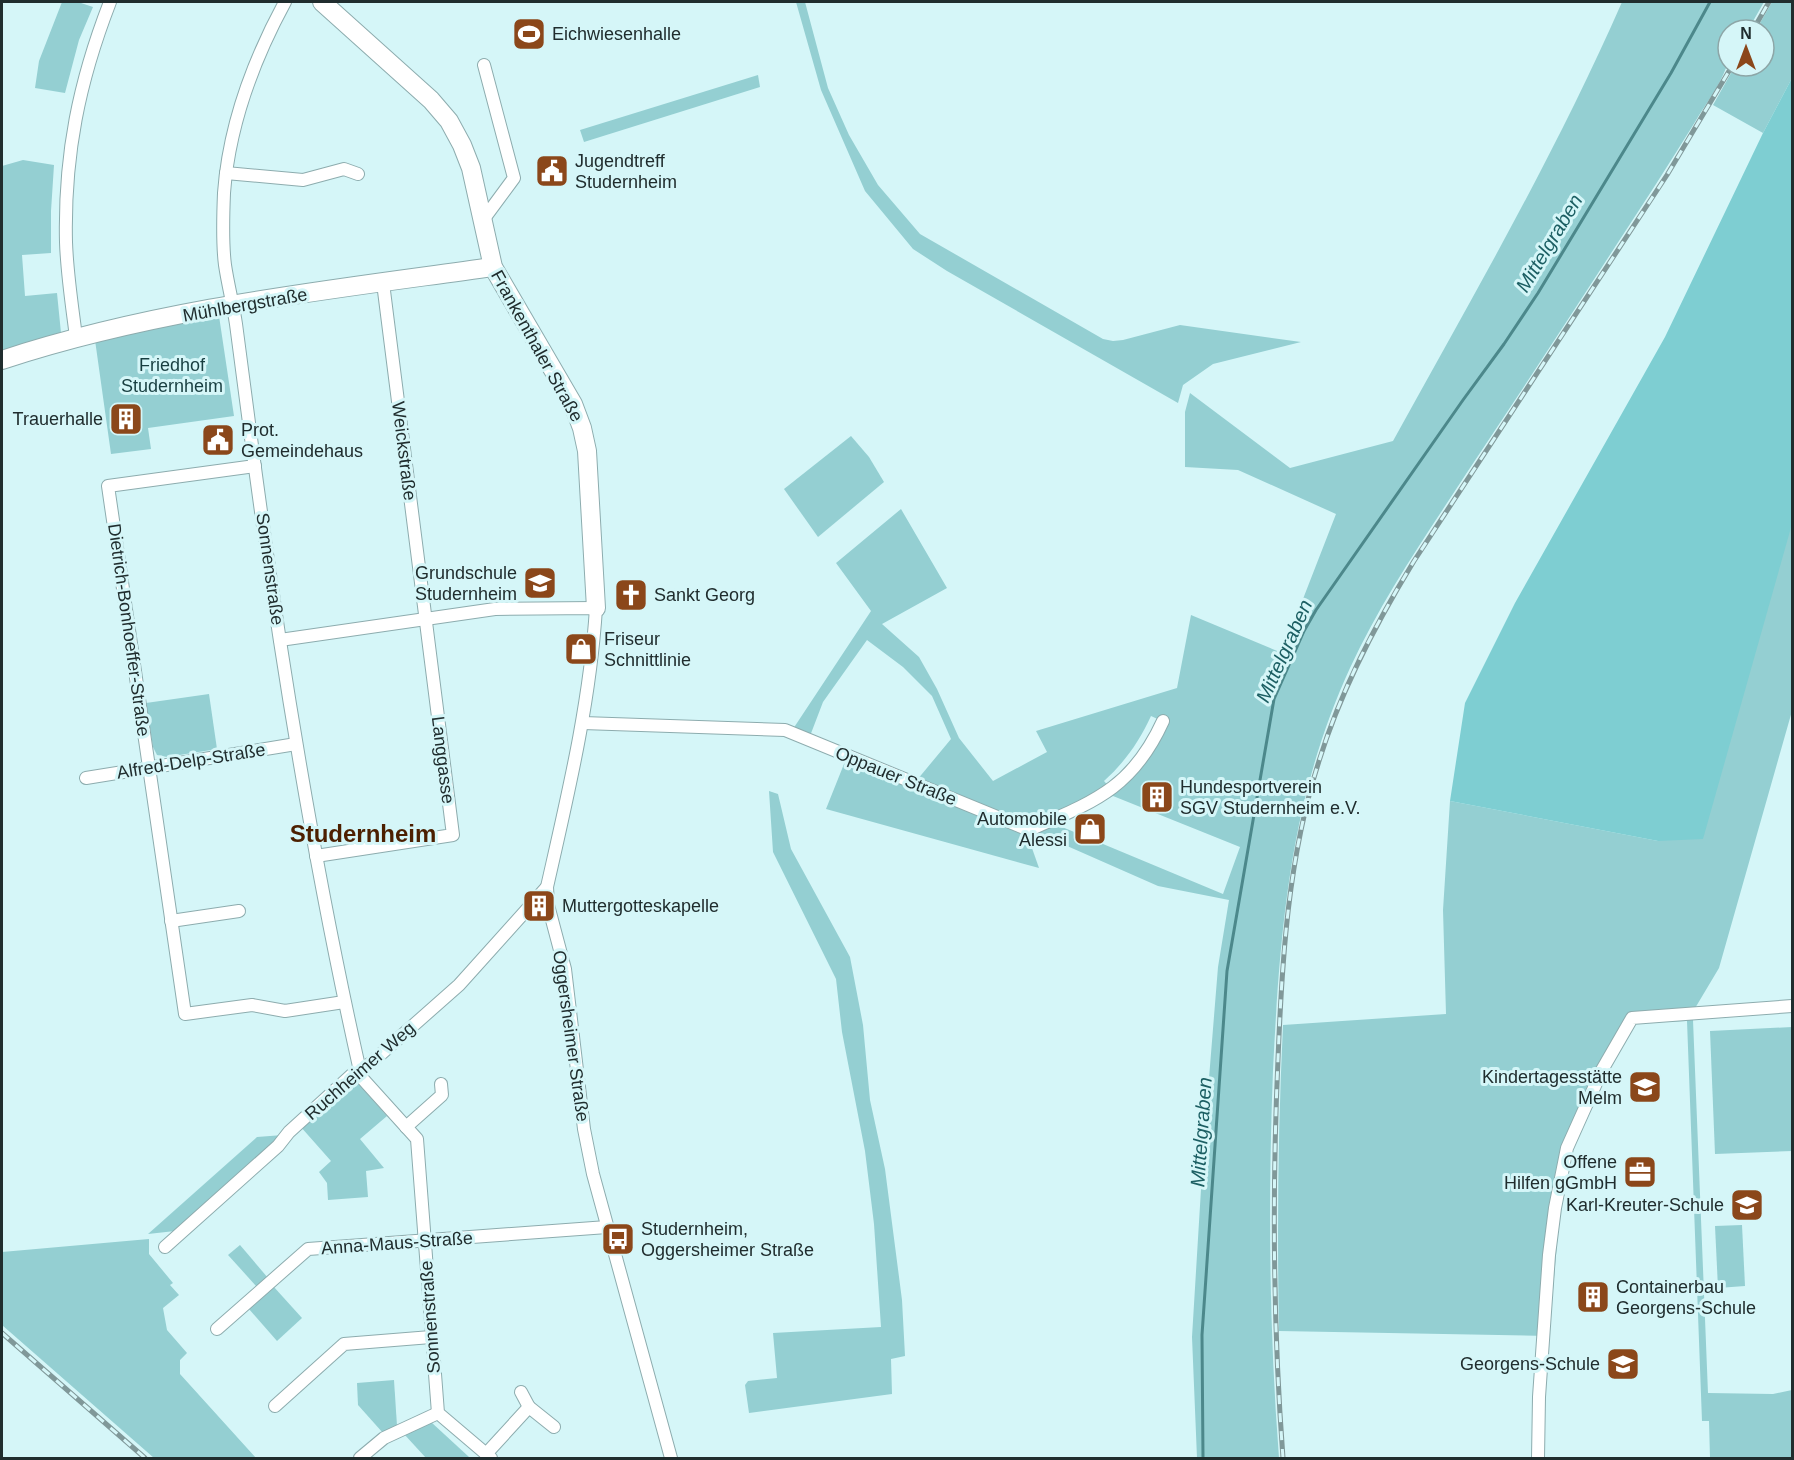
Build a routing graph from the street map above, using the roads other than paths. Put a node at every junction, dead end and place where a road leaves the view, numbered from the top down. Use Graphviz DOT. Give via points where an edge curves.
graph roads {
  1 [pos="110,2"];
  2 [pos="285,2"];
  3 [pos="322,2"];
  4 [pos="484,65"];
  5 [pos="226,173"];
  6 [pos="358,174"];
  7 [pos="483,220"];
  8 [pos="493,267"];
  9 [pos="383,282"];
  10 [pos="233,304"];
  11 [pos="76,337"];
  12 [pos="2,360"];
  13 [pos="255,466"];
  14 [pos="596,608"];
  15 [pos="426,619"];
  16 [pos="280,640"];
  17 [pos="1163,721"];
  18 [pos="583,723"];
  19 [pos="296,744"];
  20 [pos="148,767"];
  21 [pos="86,778"];
  22 [pos="316,856"];
  23 [pos="547,887"];
  24 [pos="239,911"];
  25 [pos="171,921"];
  26 [pos="344,1002"];
  27 [pos="1792,1006"];
  28 [pos="360,1071"];
  29 [pos="441,1084"];
  30 [pos="406,1127"];
  31 [pos="607,1227"];
  32 [pos="424,1241"];
  33 [pos="165,1247"];
  34 [pos="217,1329"];
  35 [pos="431,1337"];
  36 [pos="521,1392"];
  37 [pos="275,1406"];
  38 [pos="529,1407"];
  39 [pos="438,1413"];
  40 [pos="554,1427"];
  41 [pos="489,1456"];
  42 [pos="360,1458"];
  43 [pos="671,1458"];
  44 [pos="1538,1458"];
  1 -- 11 [label="street" via="85,72 67,182 66,243"];
  2 -- 5 [label="street, Sonnenstraße" via="248,84"];
  3 -- 7 [label="street, Frankenthaler Straße" via="432,100 449,122 471,168"];
  4 -- 7 [label="street" via="514,178"];
  5 -- 6 [label="street" via="303,180 344,169"];
  5 -- 10 [label="street, Sonnenstraße" via="225,263"];
  7 -- 8 [label="street, Frankenthaler Straße"];
  8 -- 9 [label="street, Mühlbergstraße"];
  8 -- 14 [label="street, Frankenthaler Straße" via="573,404 582,428 589,471"];
  9 -- 10 [label="street, Mühlbergstraße"];
  9 -- 15 [label="street, Weickstraße"];
  10 -- 11 [label="street, Mühlbergstraße"];
  10 -- 13 [label="street, Sonnenstraße"];
  11 -- 12 [label="street, Mühlbergstraße"];
  13 -- 16 [label="street, Sonnenstraße"];
  13 -- 20 [label="street, Dietrich-Bonhoeffer-Straße" via="108,486"];
  14 -- 15 [label="street" via="495,609"];
  14 -- 18 [label="street, Oggersheimer Straße"];
  15 -- 16 [label="street"];
  15 -- 22 [label="street, Langgasse" via="453,835"];
  16 -- 19 [label="street, Sonnenstraße"];
  17 -- 18 [label="street, Oppauer Straße" via="1132,772 1112,790 1029,830 784,730"];
  18 -- 23 [label="street, Oggersheimer Straße"];
  19 -- 20 [label="street, Alfred-Delp-Straße"];
  19 -- 22 [label="street, Sonnenstraße"];
  20 -- 21 [label="street, Alfred-Delp-Straße"];
  20 -- 25 [label="street, Dietrich-Bonhoeffer-Straße"];
  22 -- 26 [label="street, Sonnenstraße"];
  23 -- 28 [label="street, Ruchheimer Weg" via="459,985"];
  23 -- 31 [label="street, Oggersheimer Straße" via="565,969 584,1129"];
  24 -- 25 [label="street"];
  25 -- 26 [label="street, Dietrich-Bonhoeffer-Straße" via="185,1014 252,1005 285,1011"];
  26 -- 28 [label="street, Sonnenstraße"];
  27 -- 44 [label="street" via="1632,1018 1602,1070 1567,1148 1555,1208 1539,1392"];
  28 -- 30 [label="street, Sonnenstraße" via="361,1077"];
  28 -- 33 [label="street, Ruchheimer Weg"];
  29 -- 30 [label="street" via="442,1095"];
  30 -- 32 [label="street, Sonnenstraße" via="417,1139"];
  31 -- 32 [label="street, Anna-Maus-Straße"];
  31 -- 43 [label="street, Oggersheimer Straße"];
  32 -- 34 [label="street, Anna-Maus-Straße" via="308,1249"];
  32 -- 35 [label="street, Sonnenstraße"];
  35 -- 37 [label="street" via="344,1344"];
  35 -- 39 [label="street, Sonnenstraße"];
  36 -- 38 [label="street"];
  38 -- 40 [label="street"];
  38 -- 41 [label="street"];
  39 -- 41 [label="street"];
  39 -- 42 [label="street" via="384,1438"];
}
